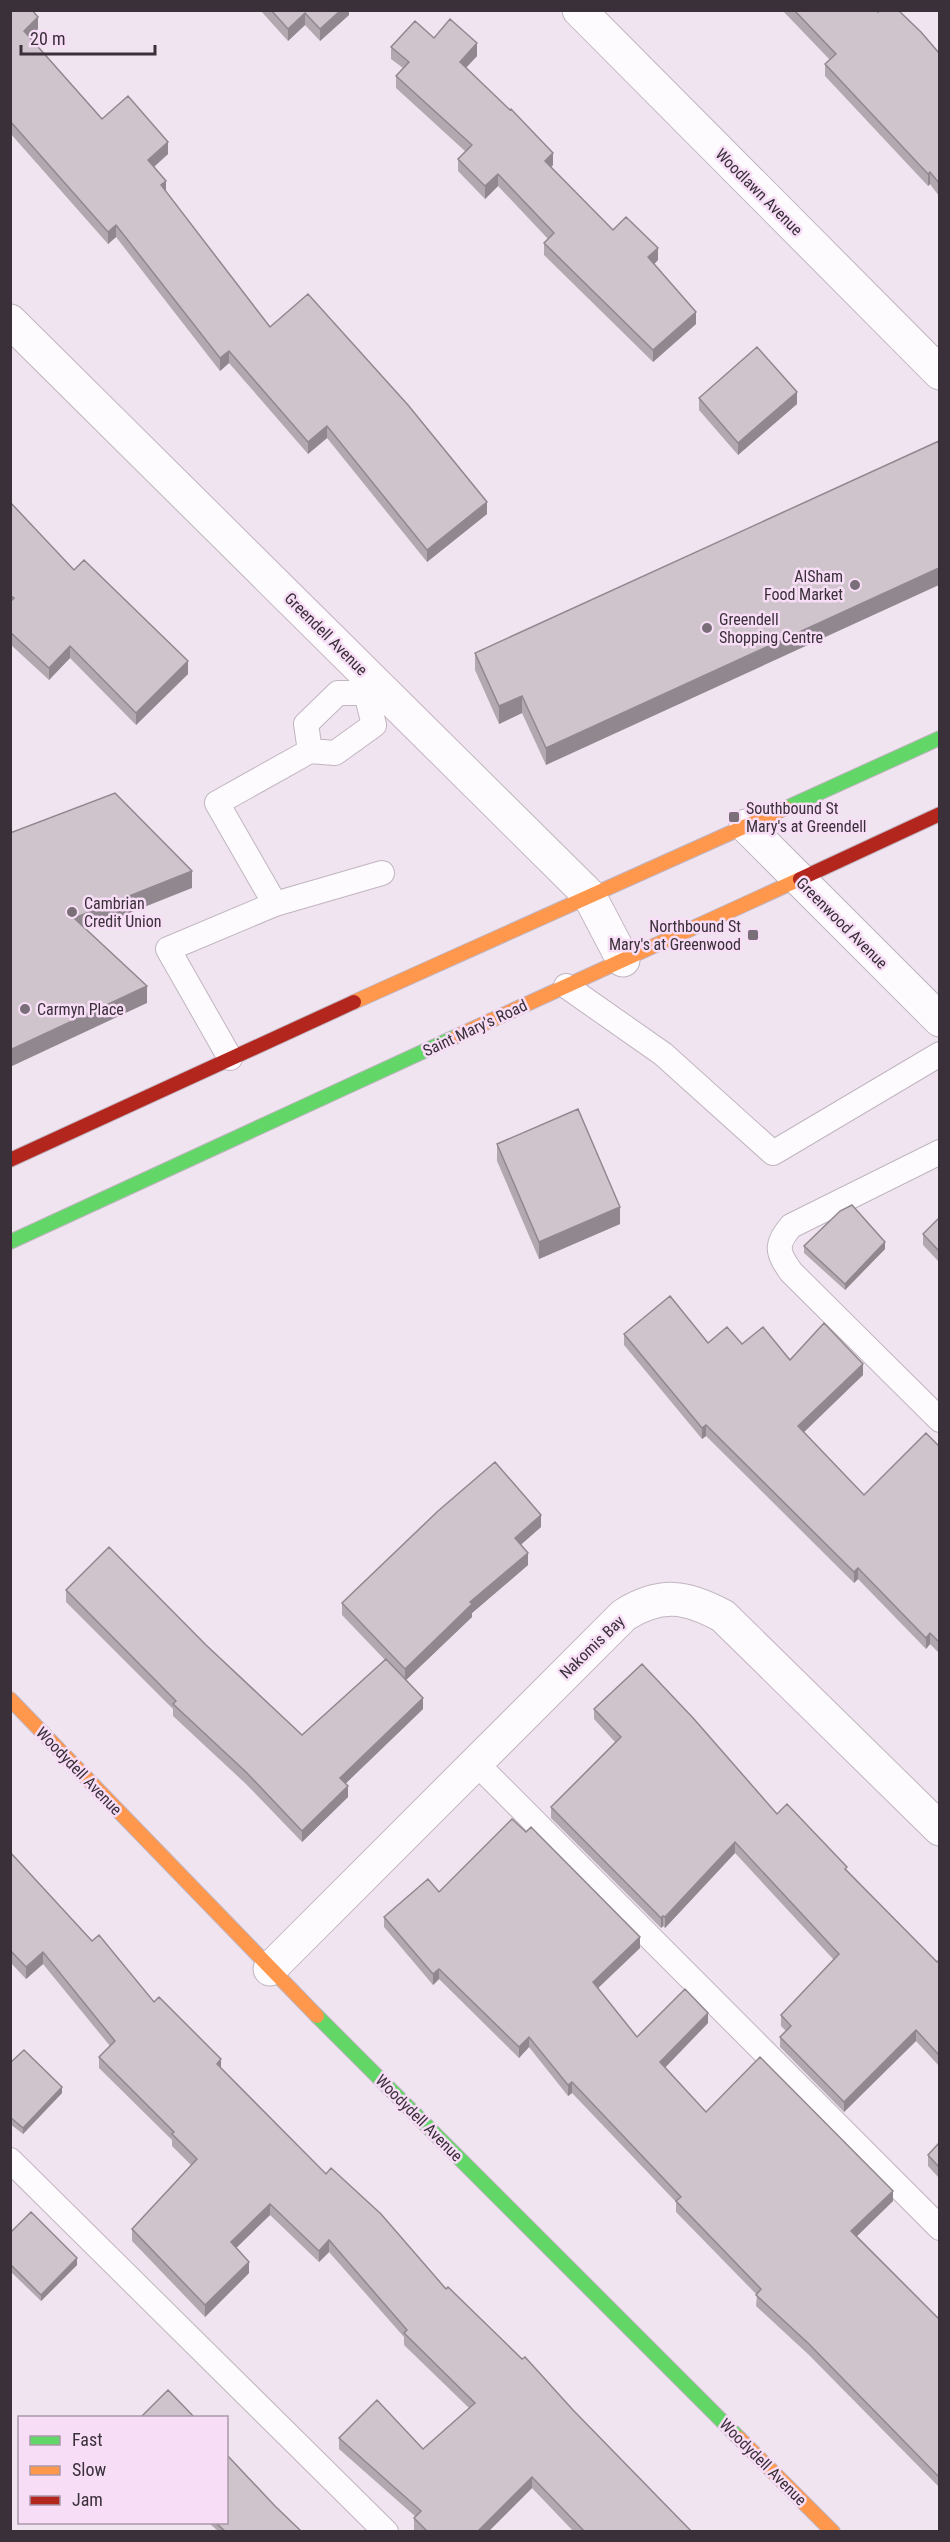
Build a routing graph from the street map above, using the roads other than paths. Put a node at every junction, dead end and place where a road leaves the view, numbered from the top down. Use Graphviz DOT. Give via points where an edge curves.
graph roads {
  1 [pos="579,10"];
  2 [pos="17,341"];
  3 [pos="939,373"];
  4 [pos="372,689"];
  5 [pos="939,738"];
  6 [pos="310,752"];
  7 [pos="939,814"];
  8 [pos="746,826"];
  9 [pos="382,873"];
  10 [pos="798,880"];
  11 [pos="589,895"];
  12 [pos="275,904"];
  13 [pos="623,960"];
  14 [pos="566,986"];
  15 [pos="939,1020"];
  16 [pos="939,1054"];
  17 [pos="230,1058"];
  18 [pos="939,1152"];
  19 [pos="10,1160"];
  20 [pos="10,1242"];
  21 [pos="939,1420"];
  22 [pos="10,1699"];
  23 [pos="475,1762"];
  24 [pos="939,1829"];
  25 [pos="270,1969"];
  26 [pos="10,2160"];
  27 [pos="939,2228"];
  28 [pos="386,2532"];
  29 [pos="833,2532"];
  1 -- 3 [label="street, Woodlawn Avenue"];
  2 -- 4 [label="street, Greendell Avenue"];
  4 -- 6 [label="lane" via="338,693 306,724"];
  4 -- 6 [label="lane" via="374,725 335,753"];
  4 -- 11 [label="street, Greendell Avenue"];
  5 -- 8 [label="main road"];
  6 -- 12 [label="lane" via="217,803"];
  7 -- 10 [label="main road, Saint Mary's Road"];
  8 -- 10 [label="street, Greenwood Avenue"];
  8 -- 11 [label="main road"];
  9 -- 12 [label="lane"];
  10 -- 13 [label="main road, Saint Mary's Road"];
  10 -- 15 [label="street, Greenwood Avenue"];
  11 -- 13 [label="street, Greendell Avenue"];
  11 -- 17 [label="main road"];
  12 -- 17 [label="lane" via="168,949"];
  13 -- 14 [label="main road, Saint Mary's Road"];
  14 -- 16 [label="lane" via="663,1054 773,1154"];
  14 -- 20 [label="main road, Saint Mary's Road"];
  17 -- 19 [label="main road"];
  18 -- 21 [label="lane" via="791,1226 779,1248 791,1272"];
  22 -- 25 [label="main road, Woodydell Avenue"];
  23 -- 24 [label="street, Nakomis Bay" via="624,1615 642,1604 682,1599 723,1616"];
  23 -- 25 [label="street, Nakomis Bay"];
  23 -- 27 [label="lane"];
  25 -- 29 [label="main road, Woodydell Avenue"];
  26 -- 28 [label="lane"];
}
